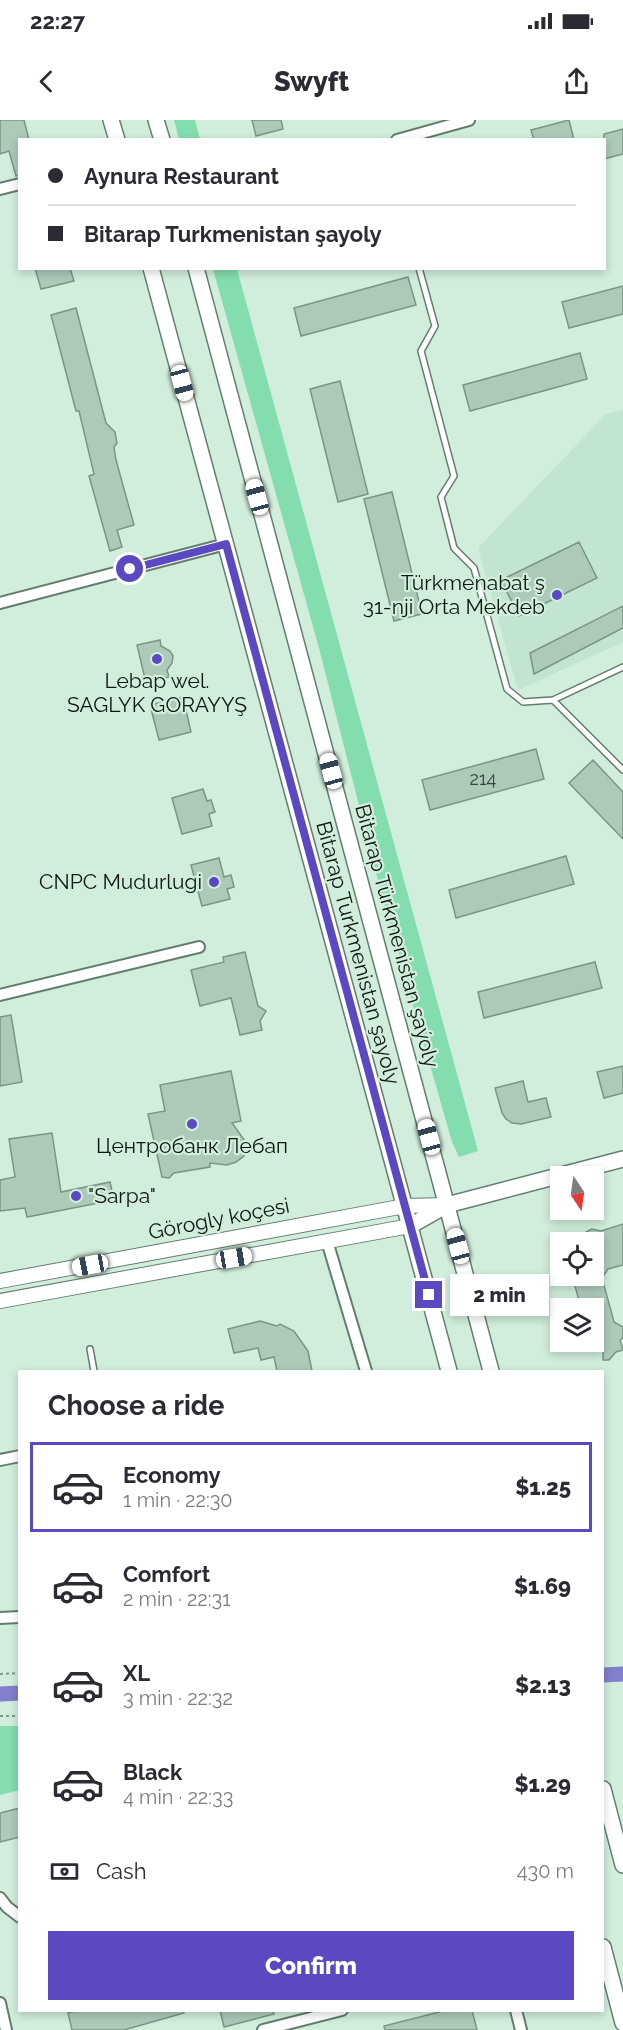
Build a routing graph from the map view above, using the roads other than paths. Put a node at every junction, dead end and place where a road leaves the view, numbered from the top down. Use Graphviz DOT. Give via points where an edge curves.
graph roads {
  1 [pos="111,120"];
  2 [pos="156,120"];
  3 [pos="469,120"];
  4 [pos="116,138"];
  5 [pos="161,138"];
  6 [pos="404,138"];
  7 [pos="18,184"];
  8 [pos="0,189"];
  9 [pos="152,270"];
  10 [pos="197,270"];
  11 [pos="420,270"];
  12 [pos="226,544"];
  13 [pos="0,603"];
  14 [pos="623,667"];
  15 [pos="552,700"];
  16 [pos="623,770"];
  17 [pos="199,947"];
  18 [pos="0,995"];
  19 [pos="623,1159"];
  20 [pos="447,1205"];
  21 [pos="405,1206"];
  22 [pos="410,1226"];
  23 [pos="327,1241"];
  24 [pos="0,1281"];
  25 [pos="0,1301"];
  26 [pos="90,1349"];
  27 [pos="94,1370"];
  28 [pos="366,1370"];
  29 [pos="449,1370"];
  30 [pos="491,1370"];
  31 [pos="18,1456"];
  32 [pos="0,1460"];
  33 [pos="18,1617"];
  34 [pos="0,1618"];
  35 [pos="604,1793"];
  36 [pos="623,1865"];
  37 [pos="0,1898"];
  38 [pos="18,1915"];
  39 [pos="604,1951"];
  40 [pos="0,2003"];
  41 [pos="334,2012"];
  42 [pos="516,2012"];
  43 [pos="623,2023"];
  44 [pos="6,2030"];
  45 [pos="263,2030"];
  46 [pos="521,2030"];
  1 -- 4 [label="main road"];
  2 -- 5 [label="main road"];
  3 -- 6 [label="street"];
  7 -- 8 [label="street"];
  9 -- 12 [label="main road, Bitarap Turkmenistan şayoly"];
  10 -- 20 [label="main road, Bitarap Türkmenistan şaýoly"];
  11 -- 15 [label="lane" via="435,326 421,351 454,476 441,497 454,548 474,568 507,688 523,702"];
  12 -- 13 [label="street"];
  12 -- 21 [label="main road, Bitarap Turkmenistan şayoly"];
  14 -- 15 [label="lane"];
  15 -- 16 [label="lane"];
  17 -- 18 [label="street"];
  19 -- 20 [label="main road, Görogly koçesi"];
  20 -- 21 [label="street, Görogly koçesi"];
  20 -- 22 [label="main road, Görogly koçesi"];
  20 -- 30 [label="main road, Bitarap Türkmenistan şaýoly"];
  21 -- 22 [label="main road, Bitarap Turkmenistan şayoly"];
  21 -- 24 [label="street, Görogly koçesi"];
  22 -- 23 [label="street, Görogly koçesi"];
  22 -- 29 [label="main road, Bitarap Turkmenistan şayoly"];
  23 -- 25 [label="street, Görogly koçesi"];
  23 -- 28 [label="street"];
  26 -- 27 [label="lane"];
  31 -- 32 [label="street"];
  33 -- 34 [label="street"];
  35 -- 36 [label="main road"];
  37 -- 38 [label="street"];
  39 -- 43 [label="main road"];
  40 -- 44 [label="street"];
  41 -- 45 [label="street"];
  42 -- 46 [label="street"];
}
